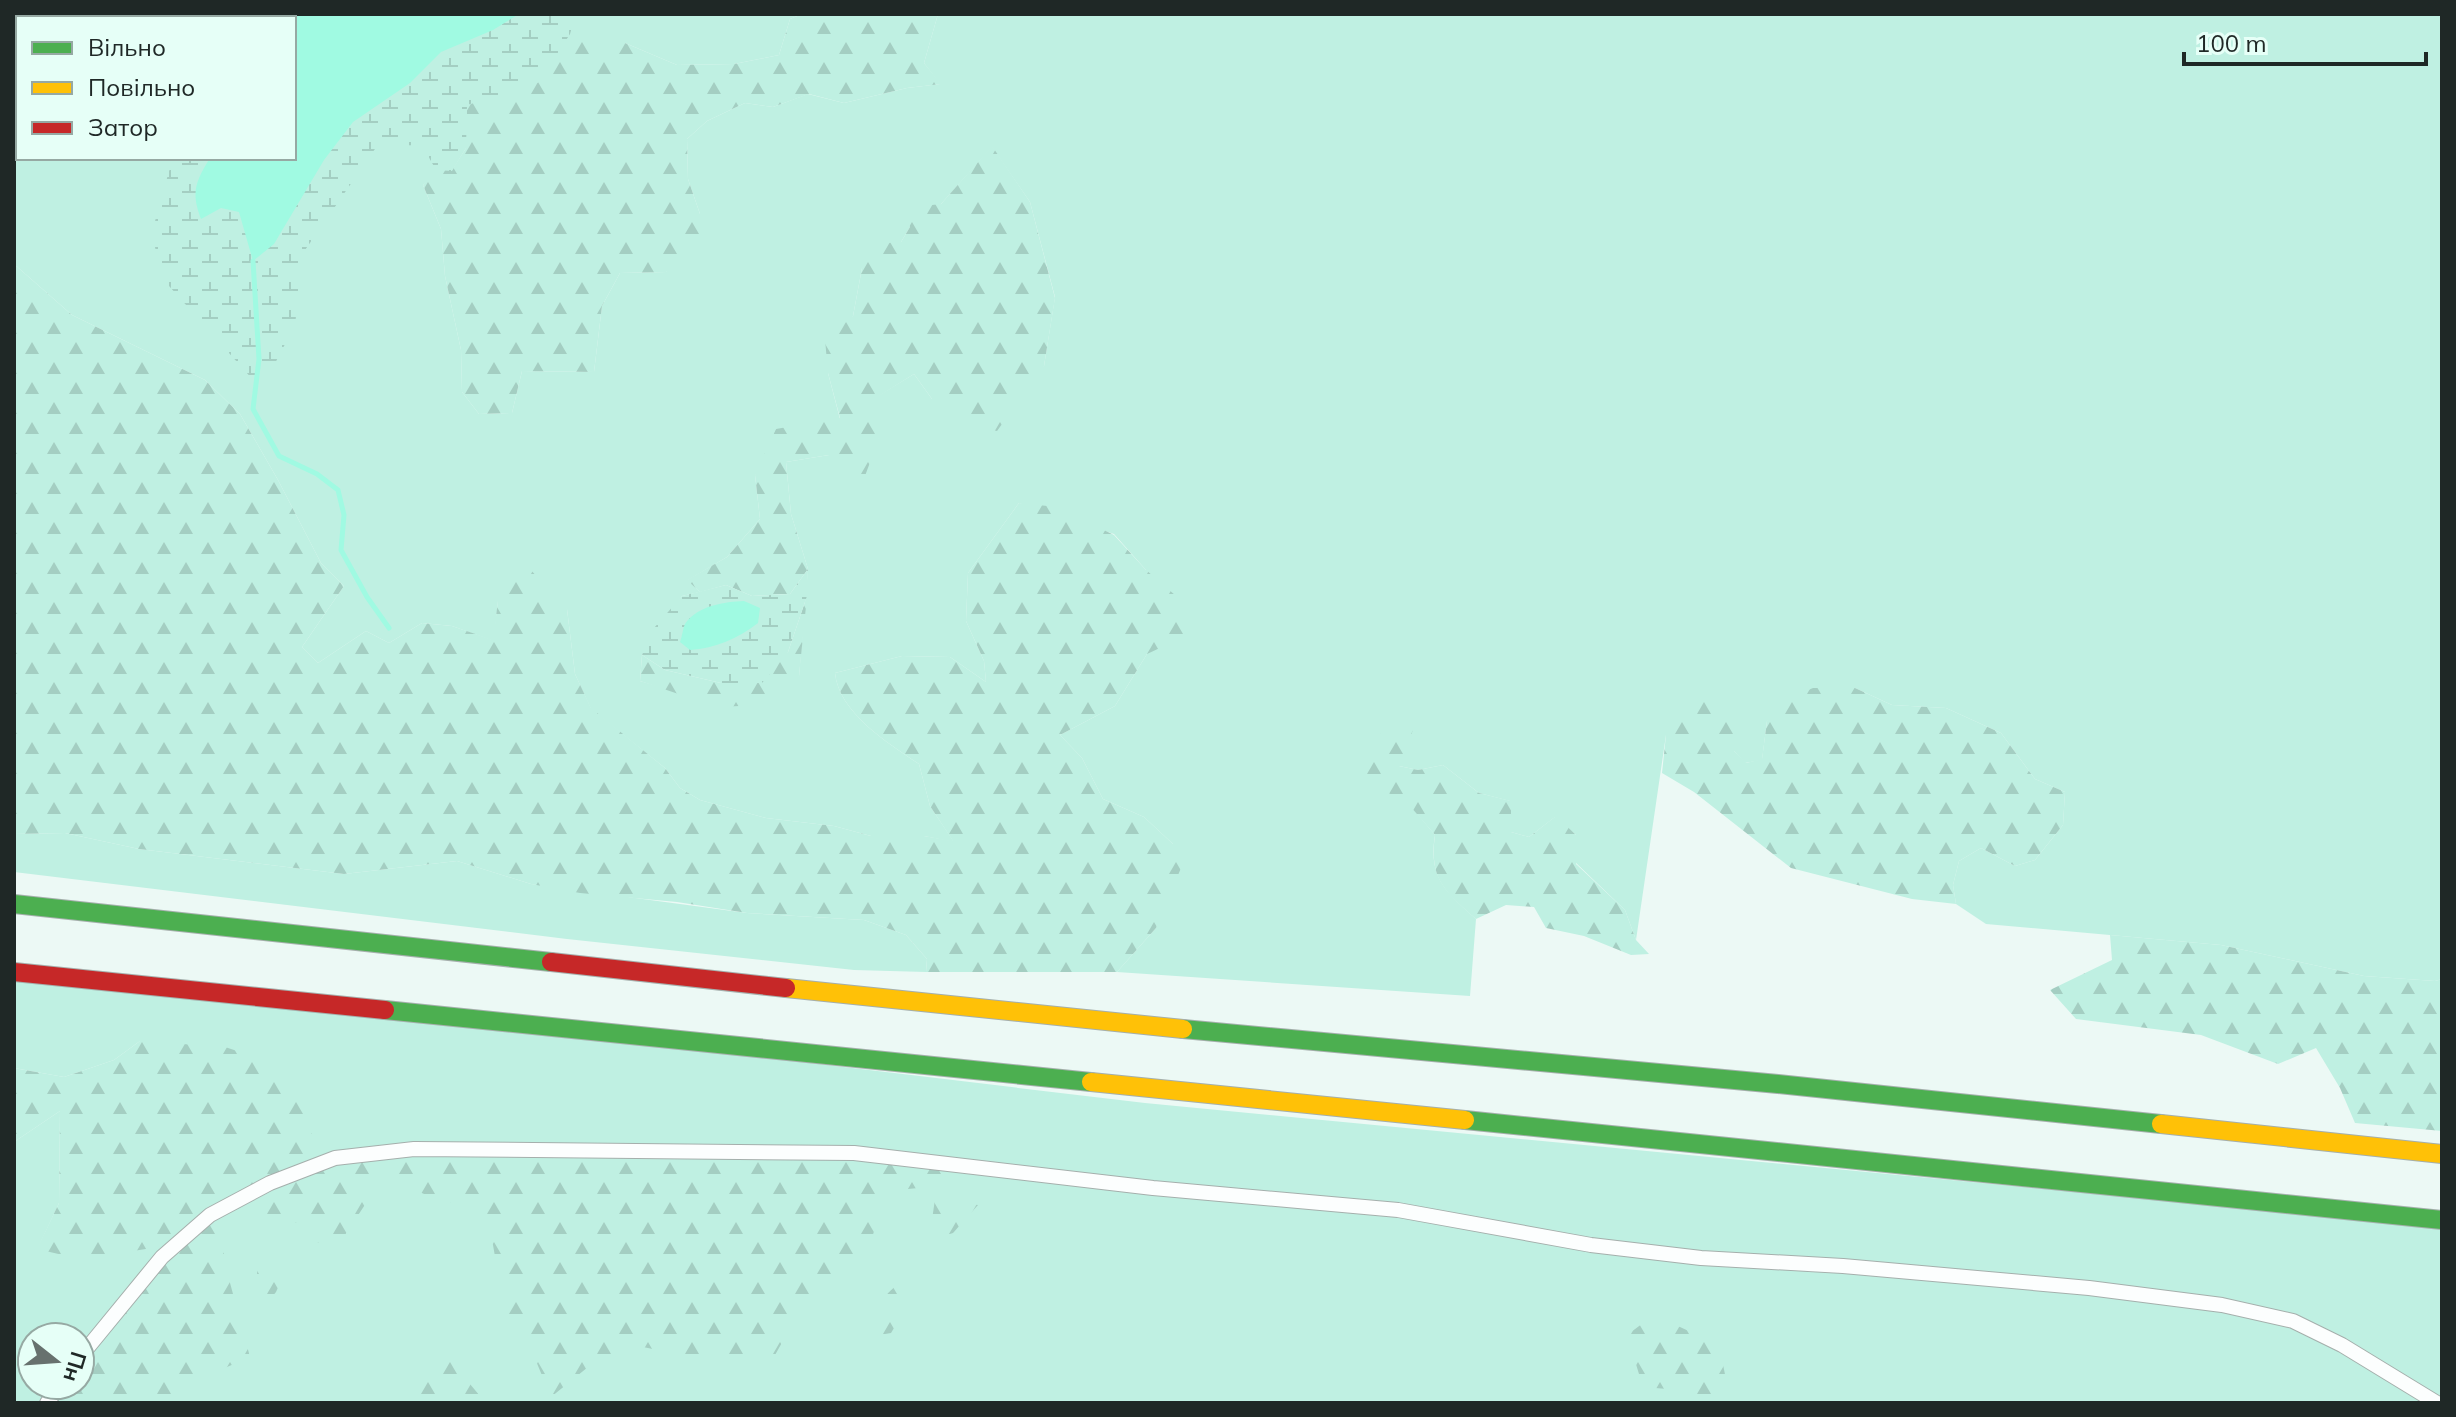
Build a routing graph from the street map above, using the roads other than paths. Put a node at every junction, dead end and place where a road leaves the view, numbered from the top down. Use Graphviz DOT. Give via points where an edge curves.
graph roads {
  1 [pos="14,904"];
  2 [pos="14,972"];
  3 [pos="2442,1154"];
  4 [pos="2442,1220"];
  5 [pos="96,1337"];
  6 [pos="2437,1403"];
  1 -- 3 [label="main road" via="1077,1019 1778,1084"];
  2 -- 4 [label="main road"];
  5 -- 6 [label="street" via="162,1257 210,1215 270,1183 335,1158 414,1149 854,1153 1398,1210 1591,1245 1701,1258 2089,1288 2222,1305 2293,1321"];
}
